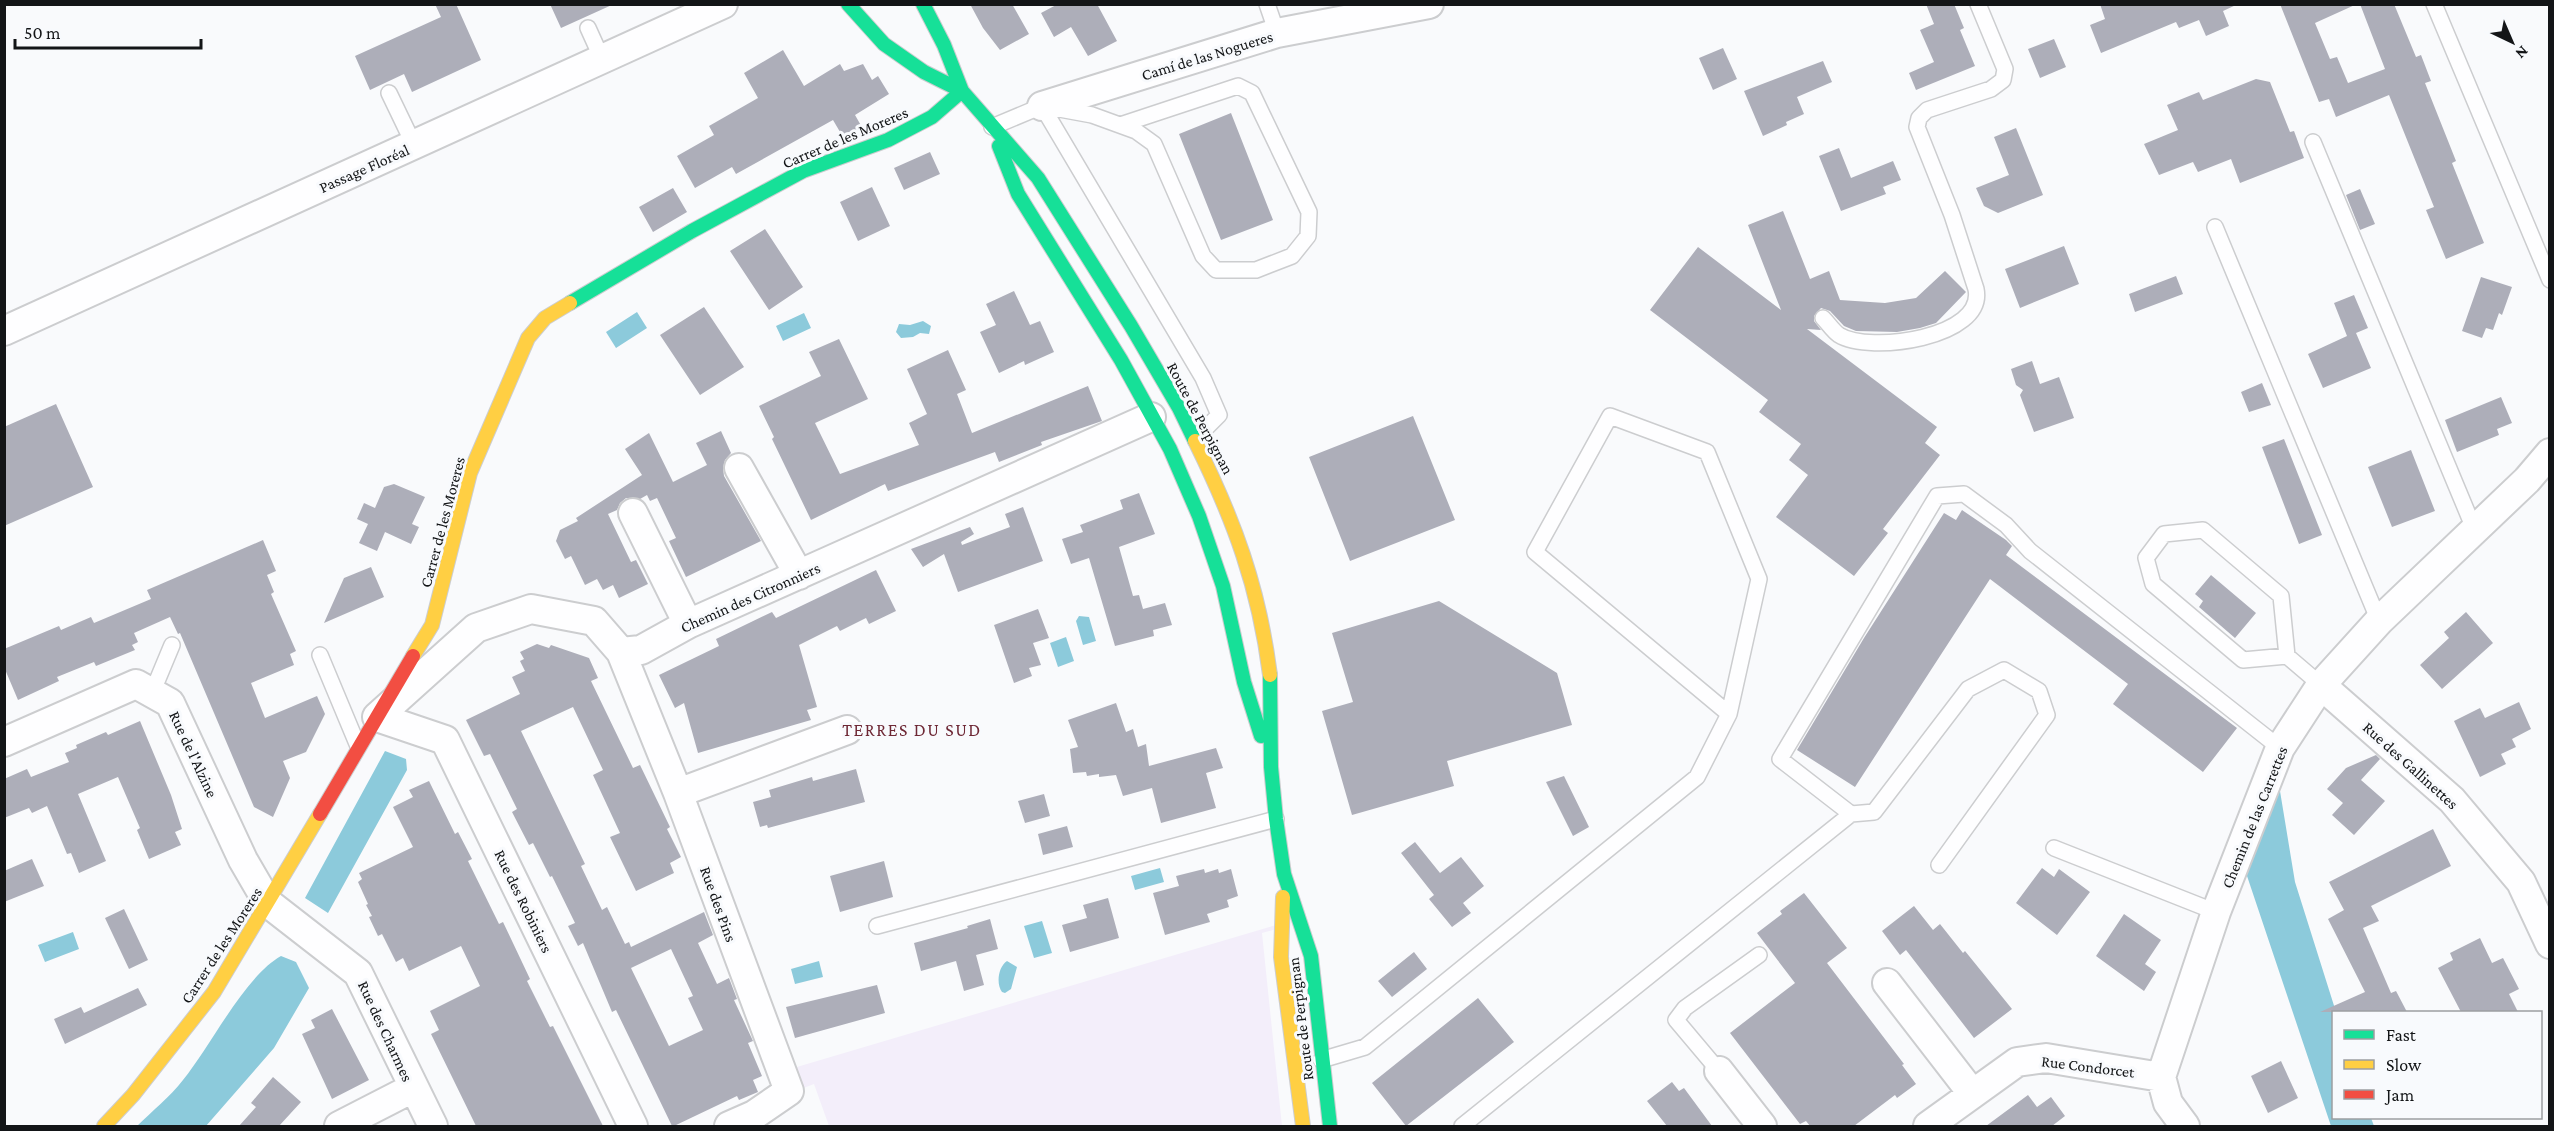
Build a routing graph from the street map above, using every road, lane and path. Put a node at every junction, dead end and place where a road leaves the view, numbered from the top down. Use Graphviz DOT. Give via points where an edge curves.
graph roads {
  1 [pos="723,4"];
  2 [pos="848,4"];
  3 [pos="923,4"];
  4 [pos="1267,4"];
  5 [pos="1429,4"];
  6 [pos="1978,4"];
  7 [pos="2434,4"];
  8 [pos="588,28"];
  9 [pos="1276,33"];
  10 [pos="602,59"];
  11 [pos="962,91"];
  12 [pos="389,93"];
  13 [pos="1042,106"];
  14 [pos="1120,125"];
  15 [pos="992,127"];
  16 [pos="2313,142"];
  17 [pos="414,145"];
  18 [pos="2215,228"];
  19 [pos="2550,280"];
  20 [pos="1823,318"];
  21 [pos="4,331"];
  22 [pos="1151,417"];
  23 [pos="1196,438"];
  24 [pos="2550,453"];
  25 [pos="739,468"];
  26 [pos="633,513"];
  27 [pos="2475,531"];
  28 [pos="799,575"];
  29 [pos="2379,621"];
  30 [pos="688,624"];
  31 [pos="172,645"];
  32 [pos="621,652"];
  33 [pos="320,655"];
  34 [pos="2287,656"];
  35 [pos="2321,685"];
  36 [pos="152,693"];
  37 [pos="1729,714"];
  38 [pos="377,717"];
  39 [pos="847,730"];
  40 [pos="4,741"];
  41 [pos="359,748"];
  42 [pos="2280,748"];
  43 [pos="1271,767"];
  44 [pos="678,793"];
  45 [pos="1851,814"];
  46 [pos="1276,819"];
  47 [pos="2054,848"];
  48 [pos="1939,865"];
  49 [pos="1284,874"];
  50 [pos="268,903"];
  51 [pos="2216,912"];
  52 [pos="877,926"];
  53 [pos="2550,944"];
  54 [pos="1759,955"];
  55 [pos="1887,983"];
  56 [pos="1294,1060"];
  57 [pos="1321,1060"];
  58 [pos="1719,1071"];
  59 [pos="2161,1077"];
  60 [pos="413,1088"];
  61 [pos="1972,1093"];
  62 [pos="104,1126"];
  63 [pos="339,1126"];
  64 [pos="433,1126"];
  65 [pos="633,1126"];
  66 [pos="729,1126"];
  67 [pos="1303,1126"];
  68 [pos="1330,1126"];
  69 [pos="1462,1126"];
  70 [pos="1762,1126"];
  71 [pos="1928,1126"];
  72 [pos="2185,1126"];
  1 -- 10 [label="street, Passage Floréal"];
  2 -- 11 [label="main road, Route de Perpignan" via="884,44 924,72"];
  3 -- 11 [label="main road, Route de Perpignan"];
  4 -- 9 [label="lane"];
  5 -- 9 [label="street, Camí de las Nogueres"];
  6 -- 20 [label="lane" via="2005,69 2003,80 1991,89 1927,110 1917,127 1976,289 1974,305 1956,325 1934,336 1887,343 1840,335"];
  7 -- 19 [label="lane"];
  8 -- 10 [label="lane"];
  9 -- 13 [label="street, Camí de las Nogueres"];
  10 -- 17 [label="street, Passage Floréal"];
  11 -- 15 [label="main road, Route de Perpignan"];
  11 -- 38 [label="main road, Carrer de les Moreres" via="932,117 888,140 802,171 546,318 528,338 470,473 432,625"];
  12 -- 17 [label="lane"];
  13 -- 14 [label="lane"];
  13 -- 15 [label="lane, Camí de las Nogueres"];
  13 -- 23 [label="lane" via="1203,378 1219,415"];
  14 -- 14 [label="lane" via="1154,144 1203,256 1216,270 1256,270 1292,256 1308,236 1309,212 1252,93 1238,86"];
  15 -- 22 [label="main road, Route de Perpignan" via="1018,194 1121,360"];
  15 -- 23 [label="main road, Route de Perpignan" via="1038,178"];
  16 -- 27 [label="lane"];
  17 -- 21 [label="street, Passage Floréal"];
  18 -- 29 [label="lane"];
  22 -- 28 [label="street, Chemin des Citronniers"];
  22 -- 43 [label="main road, Route de Perpignan" via="1170,449 1203,526"];
  23 -- 43 [label="main road, Route de Perpignan" via="1242,549 1259,608 1270,674"];
  24 -- 27 [label="street, Chemin de las Carrettes"];
  25 -- 28 [label="street"];
  26 -- 30 [label="street"];
  27 -- 29 [label="street, Chemin de las Carrettes"];
  28 -- 30 [label="street, Chemin des Citronniers"];
  29 -- 35 [label="street, Chemin de las Carrettes"];
  30 -- 32 [label="street, Chemin des Citronniers" via="641,650"];
  31 -- 36 [label="lane"];
  32 -- 38 [label="street" via="594,621 531,609 476,628"];
  32 -- 44 [label="street, Rue des Pins"];
  33 -- 41 [label="lane"];
  34 -- 34 [label="lane" via="2281,596 2203,530 2164,534 2146,558 2153,584 2243,660"];
  34 -- 35 [label="lane"];
  35 -- 42 [label="street, Chemin de las Carrettes"];
  35 -- 53 [label="street, Rue des Gallinettes" via="2452,800 2521,882"];
  36 -- 40 [label="street" via="136,684"];
  36 -- 50 [label="street, Rue de l'Alzine" via="170,703 243,860"];
  37 -- 37 [label="lane" via="1759,579 1707,452 1610,416 1535,552"];
  37 -- 57 [label="lane" via="1696,777 1365,1047"];
  38 -- 41 [label="main road, Carrer de les Moreres"];
  38 -- 65 [label="street, Rue des Robiniers" via="445,740"];
  39 -- 44 [label="street"];
  41 -- 50 [label="main road, Carrer de les Moreres"];
  42 -- 45 [label="lane" via="2030,551 2006,525 1964,494 1937,496 1780,759"];
  42 -- 51 [label="street, Chemin de las Carrettes"];
  43 -- 46 [label="main road, Route de Perpignan"];
  44 -- 66 [label="street, Rue des Pins" via="789,1091 754,1115"];
  45 -- 48 [label="lane" via="1874,812 1968,689 2004,670 2039,691 2046,715"];
  45 -- 69 [label="lane"];
  46 -- 49 [label="main road, Route de Perpignan"];
  46 -- 52 [label="lane"];
  47 -- 51 [label="lane"];
  49 -- 56 [label="main road, Route de Perpignan" via="1281,957"];
  49 -- 57 [label="main road, Route de Perpignan" via="1311,956"];
  50 -- 60 [label="street, Rue des Charmes" via="358,972"];
  50 -- 62 [label="main road, Carrer de les Moreres" via="214,992"];
  51 -- 59 [label="street, Chemin de las Carrettes"];
  54 -- 58 [label="lane" via="1685,1008 1676,1020"];
  55 -- 61 [label="street"];
  56 -- 57 [label="lane"];
  56 -- 67 [label="main road, Route de Perpignan"];
  57 -- 68 [label="main road, Route de Perpignan"];
  58 -- 70 [label="street"];
  59 -- 61 [label="street, Rue Condorcet" via="2046,1058 2017,1062"];
  59 -- 72 [label="street" via="2168,1103"];
  60 -- 63 [label="street"];
  60 -- 64 [label="street, Rue des Charmes"];
  61 -- 71 [label="street, Rue Condorcet"];
}
